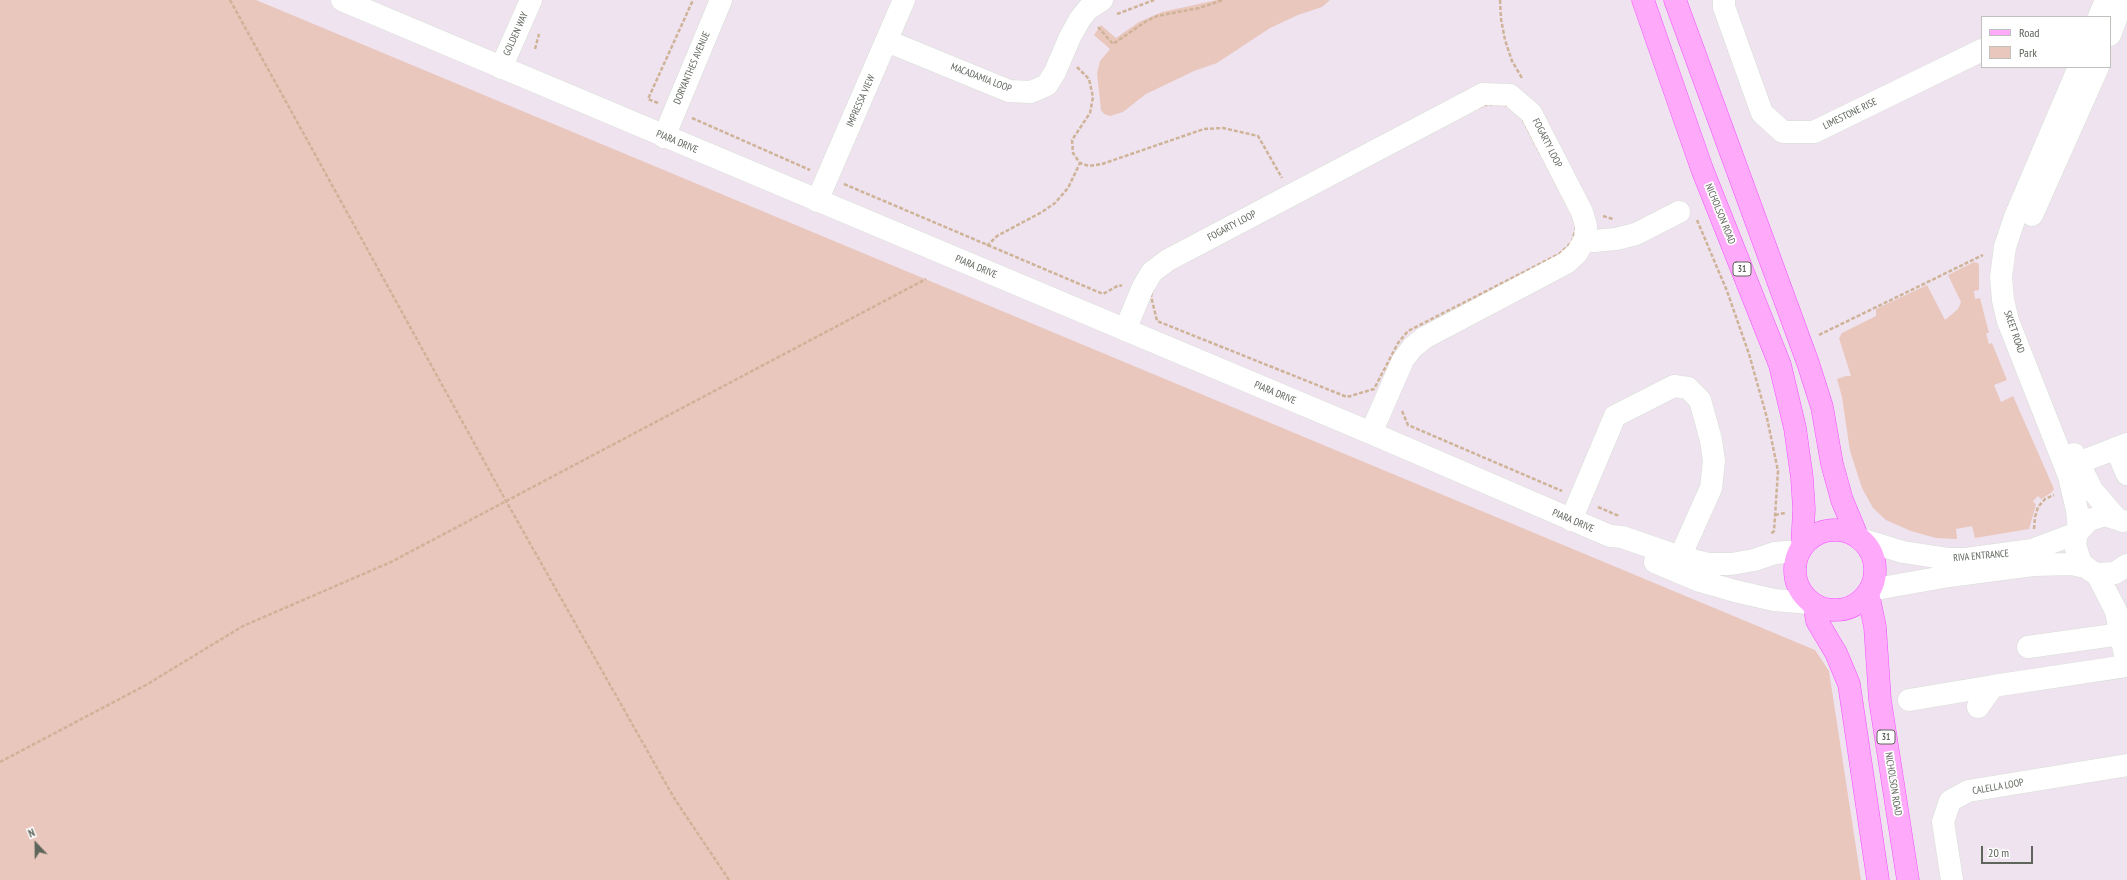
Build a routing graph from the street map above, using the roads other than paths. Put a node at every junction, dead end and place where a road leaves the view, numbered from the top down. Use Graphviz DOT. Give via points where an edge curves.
graph roads {
  1 [pos="342,0"];
  2 [pos="531,0"];
  3 [pos="721,0"];
  4 [pos="904,0"];
  5 [pos="1643,0"];
  6 [pos="1675,0"];
  7 [pos="1724,0"];
  8 [pos="2123,0"];
  9 [pos="1107,8"];
  10 [pos="2111,32"];
  11 [pos="887,41"];
  12 [pos="1981,50"];
  13 [pos="501,68"];
  14 [pos="2098,68"];
  15 [pos="2077,69"];
  16 [pos="664,137"];
  17 [pos="817,201"];
  18 [pos="1687,213"];
  19 [pos="1585,239"];
  20 [pos="1124,330"];
  21 [pos="1371,433"];
  22 [pos="2122,446"];
  23 [pos="2078,463"];
  24 [pos="2127,474"];
  25 [pos="1571,520"];
  26 [pos="2124,522"];
  27 [pos="2078,532"];
  28 [pos="1610,536"];
  29 [pos="1858,538"];
  30 [pos="1801,549"];
  31 [pos="1680,557"];
  32 [pos="2126,566"];
  33 [pos="2091,571"];
  34 [pos="1869,592"];
  35 [pos="1813,604"];
  36 [pos="2116,611"];
  37 [pos="2121,634"];
  38 [pos="2028,647"];
  39 [pos="2127,666"];
  40 [pos="1993,686"];
  41 [pos="1910,700"];
  42 [pos="1978,706"];
  43 [pos="2127,765"];
  44 [pos="1878,880"];
  45 [pos="1908,880"];
  46 [pos="1952,880"];
  1 -- 13 [label="street, PIARA DRIVE"];
  2 -- 13 [label="street, GOLDEN WAY"];
  3 -- 16 [label="street, DORYANTHES AVENUE"];
  4 -- 11 [label="street, IMPRESSA VIEW"];
  5 -- 30 [label="main road, NICHOLSON ROAD / 31" via="1702,169 1780,365 1795,428 1802,478 1804,509"];
  6 -- 29 [label="main road, 31" via="1808,363 1822,407 1834,472 1842,500"];
  7 -- 12 [label="street, LIMESTONE RISE" via="1724,7 1762,113 1783,132 1814,132"];
  8 -- 10 [label="street"];
  9 -- 11 [label="street, MACADAMIA LOOP" via="1088,9 1070,37 1047,85 1031,92 1009,90"];
  11 -- 17 [label="street, IMPRESSA VIEW"];
  13 -- 16 [label="street, PIARA DRIVE"];
  14 -- 23 [label="street, SKEET ROAD" via="2023,235 2016,279 2025,331"];
  15 -- 27 [label="street, SKEET ROAD" via="2015,217 2005,248 2001,277 2008,321 2070,476"];
  16 -- 17 [label="street, PIARA DRIVE"];
  17 -- 20 [label="street, PIARA DRIVE"];
  18 -- 19 [label="street" via="1636,234 1616,239"];
  19 -- 20 [label="street, FOGARTY LOOP" via="1586,226 1582,212 1531,113 1510,95 1483,94 1293,198 1168,260 1152,272 1145,294"];
  19 -- 21 [label="street" via="1578,253 1566,263 1424,338 1412,348 1378,394"];
  20 -- 21 [label="street, PIARA DRIVE"];
  21 -- 25 [label="street, PIARA DRIVE"];
  22 -- 23 [label="street"];
  22 -- 24 [label="street"];
  23 -- 26 [label="street, SKEET ROAD" via="2092,490"];
  25 -- 28 [label="street, PIARA DRIVE"];
  25 -- 31 [label="street" via="1615,416 1674,386 1688,388 1700,400 1714,461 1711,488"];
  26 -- 27 [label="street" via="2106,515 2095,517 2085,523"];
  27 -- 29 [label="street, RIVA ENTRANCE" via="2032,550 1966,559 1904,552"];
  27 -- 33 [label="street, SKEET ROAD" via="2076,552"];
  28 -- 31 [label="street, PIARA DRIVE" via="1622,537"];
  28 -- 35 [label="street, PIARA DRIVE" via="1619,546 1700,581 1774,600"];
  29 -- 30 [label="main road" via="1840,530 1823,532 1808,540"];
  29 -- 34 [label="main road, 31" via="1868,547 1875,564"];
  30 -- 31 [label="street, PIARA DRIVE" via="1731,564 1708,564"];
  30 -- 35 [label="main road, 31" via="1794,569 1796,582 1802,594"];
  32 -- 33 [label="street, RIVA ENTRANCE" via="2115,573"];
  32 -- 36 [label="street"];
  33 -- 34 [label="street, RIVA ENTRANCE" via="2072,564 2033,565 1949,576"];
  33 -- 36 [label="street, SKEET ROAD"];
  34 -- 35 [label="main road" via="1855,605 1839,610 1822,609"];
  34 -- 45 [label="main road, NICHOLSON ROAD / 31" via="1875,627 1880,700"];
  35 -- 44 [label="main road, 31" via="1817,621 1836,653 1849,684"];
  36 -- 37 [label="street"];
  37 -- 38 [label="street"];
  37 -- 39 [label="street"];
  39 -- 40 [label="street"];
  40 -- 41 [label="street"];
  40 -- 42 [label="street"];
  43 -- 46 [label="street, CALELLA LOOP" via="1968,791 1950,802 1944,822"];
}
